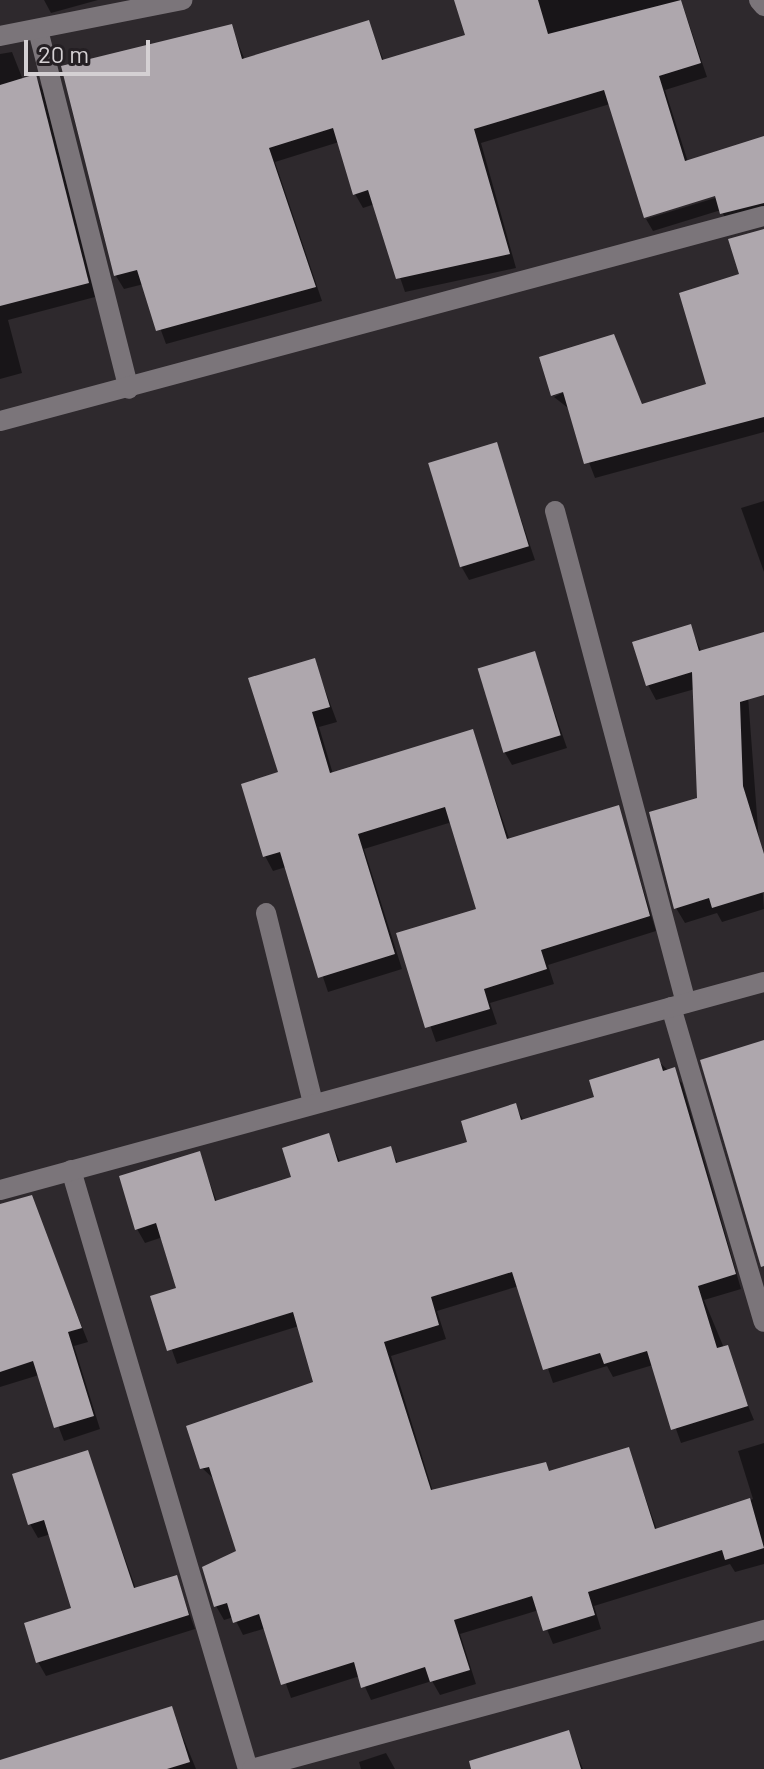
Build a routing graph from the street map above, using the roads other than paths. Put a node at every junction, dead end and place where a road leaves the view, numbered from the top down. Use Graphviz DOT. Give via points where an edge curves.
graph roads {
  1 [pos="182,0"];
  2 [pos="759,0"];
  3 [pos="764,6"];
  4 [pos="38,30"];
  5 [pos="0,36"];
  6 [pos="764,216"];
  7 [pos="129,389"];
  8 [pos="0,421"];
  9 [pos="555,511"];
  10 [pos="266,913"];
  11 [pos="764,982"];
  12 [pos="679,1005"];
  13 [pos="313,1103"];
  14 [pos="71,1170"];
  15 [pos="0,1190"];
  16 [pos="764,1322"];
  17 [pos="764,1630"];
  18 [pos="250,1769"];
  1 -- 4 [label="street"];
  2 -- 3 [label="street"];
  4 -- 5 [label="street"];
  4 -- 7 [label="street"];
  6 -- 7 [label="street"];
  7 -- 8 [label="street"];
  9 -- 12 [label="street"];
  10 -- 13 [label="street"];
  11 -- 12 [label="street"];
  12 -- 13 [label="street"];
  12 -- 16 [label="street"];
  13 -- 14 [label="street"];
  14 -- 15 [label="street"];
  14 -- 18 [label="street"];
  17 -- 18 [label="street"];
}
